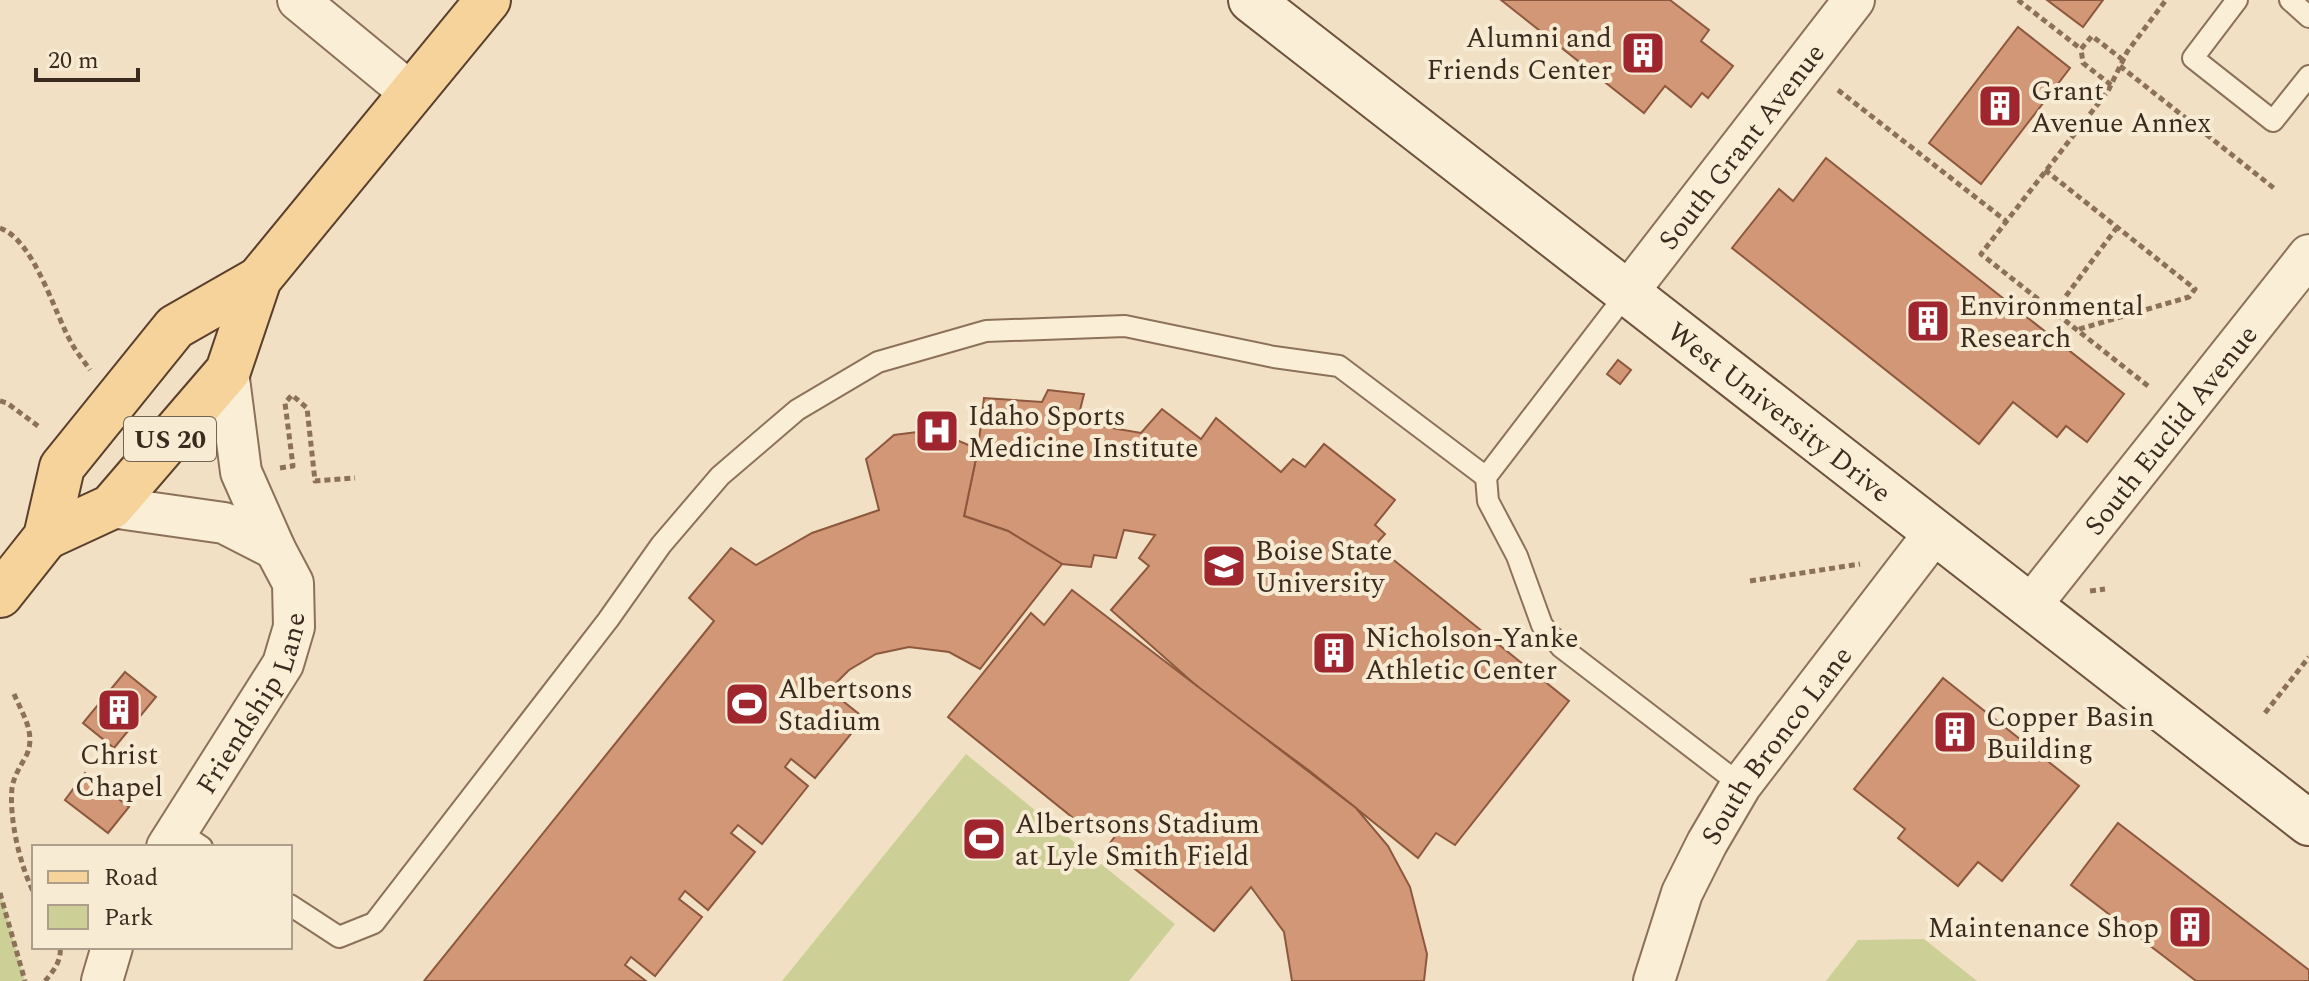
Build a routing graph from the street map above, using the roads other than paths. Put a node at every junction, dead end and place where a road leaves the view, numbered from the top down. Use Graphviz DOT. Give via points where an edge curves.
graph roads {
  1 [pos="298,0"];
  2 [pos="488,0"];
  3 [pos="1251,0"];
  4 [pos="1854,0"];
  5 [pos="2237,0"];
  6 [pos="2290,0"];
  7 [pos="2309,17"];
  8 [pos="2309,76"];
  9 [pos="412,94"];
  10 [pos="2309,255"];
  11 [pos="259,279"];
  12 [pos="1627,293"];
  13 [pos="228,371"];
  14 [pos="1486,477"];
  15 [pos="111,507"];
  16 [pos="1936,531"];
  17 [pos="46,537"];
  18 [pos="275,549"];
  19 [pos="0,595"];
  20 [pos="2031,605"];
  21 [pos="1741,785"];
  22 [pos="2309,823"];
  23 [pos="182,842"];
  24 [pos="292,906"];
  25 [pos="111,949"];
  26 [pos="102,981"];
  27 [pos="1654,981"];
  1 -- 9 [label="street"];
  2 -- 9 [label="main road, US 20"];
  3 -- 12 [label="street, West University Drive"];
  4 -- 12 [label="street, South Grant Avenue"];
  5 -- 8 [label="lane" via="2193,58 2273,121"];
  6 -- 7 [label="lane"];
  9 -- 11 [label="main road, US 20"];
  10 -- 20 [label="street, South Euclid Avenue"];
  11 -- 13 [label="main road, US 20"];
  11 -- 17 [label="main road" via="175,327 62,467"];
  12 -- 14 [label="lane"];
  12 -- 16 [label="street, West University Drive"];
  13 -- 15 [label="main road, US 20"];
  13 -- 18 [label="street, Friendship Lane" via="241,472"];
  14 -- 21 [label="lane" via="1488,501 1517,556 1542,625 1561,647"];
  14 -- 24 [label="lane" via="1339,366 1125,326 986,331 878,362 797,410 720,476 661,545 374,923 339,937"];
  15 -- 17 [label="main road, US 20"];
  15 -- 18 [label="street" via="224,523"];
  16 -- 20 [label="street, West University Drive"];
  16 -- 21 [label="street, South Bronco Lane"];
  17 -- 19 [label="main road, US 20"];
  18 -- 23 [label="street, Friendship Lane" via="293,583 294,627 283,664"];
  20 -- 22 [label="street, West University Drive"];
  21 -- 27 [label="street, South Bronco Lane" via="1682,893"];
  25 -- 26 [label="street"];
}
